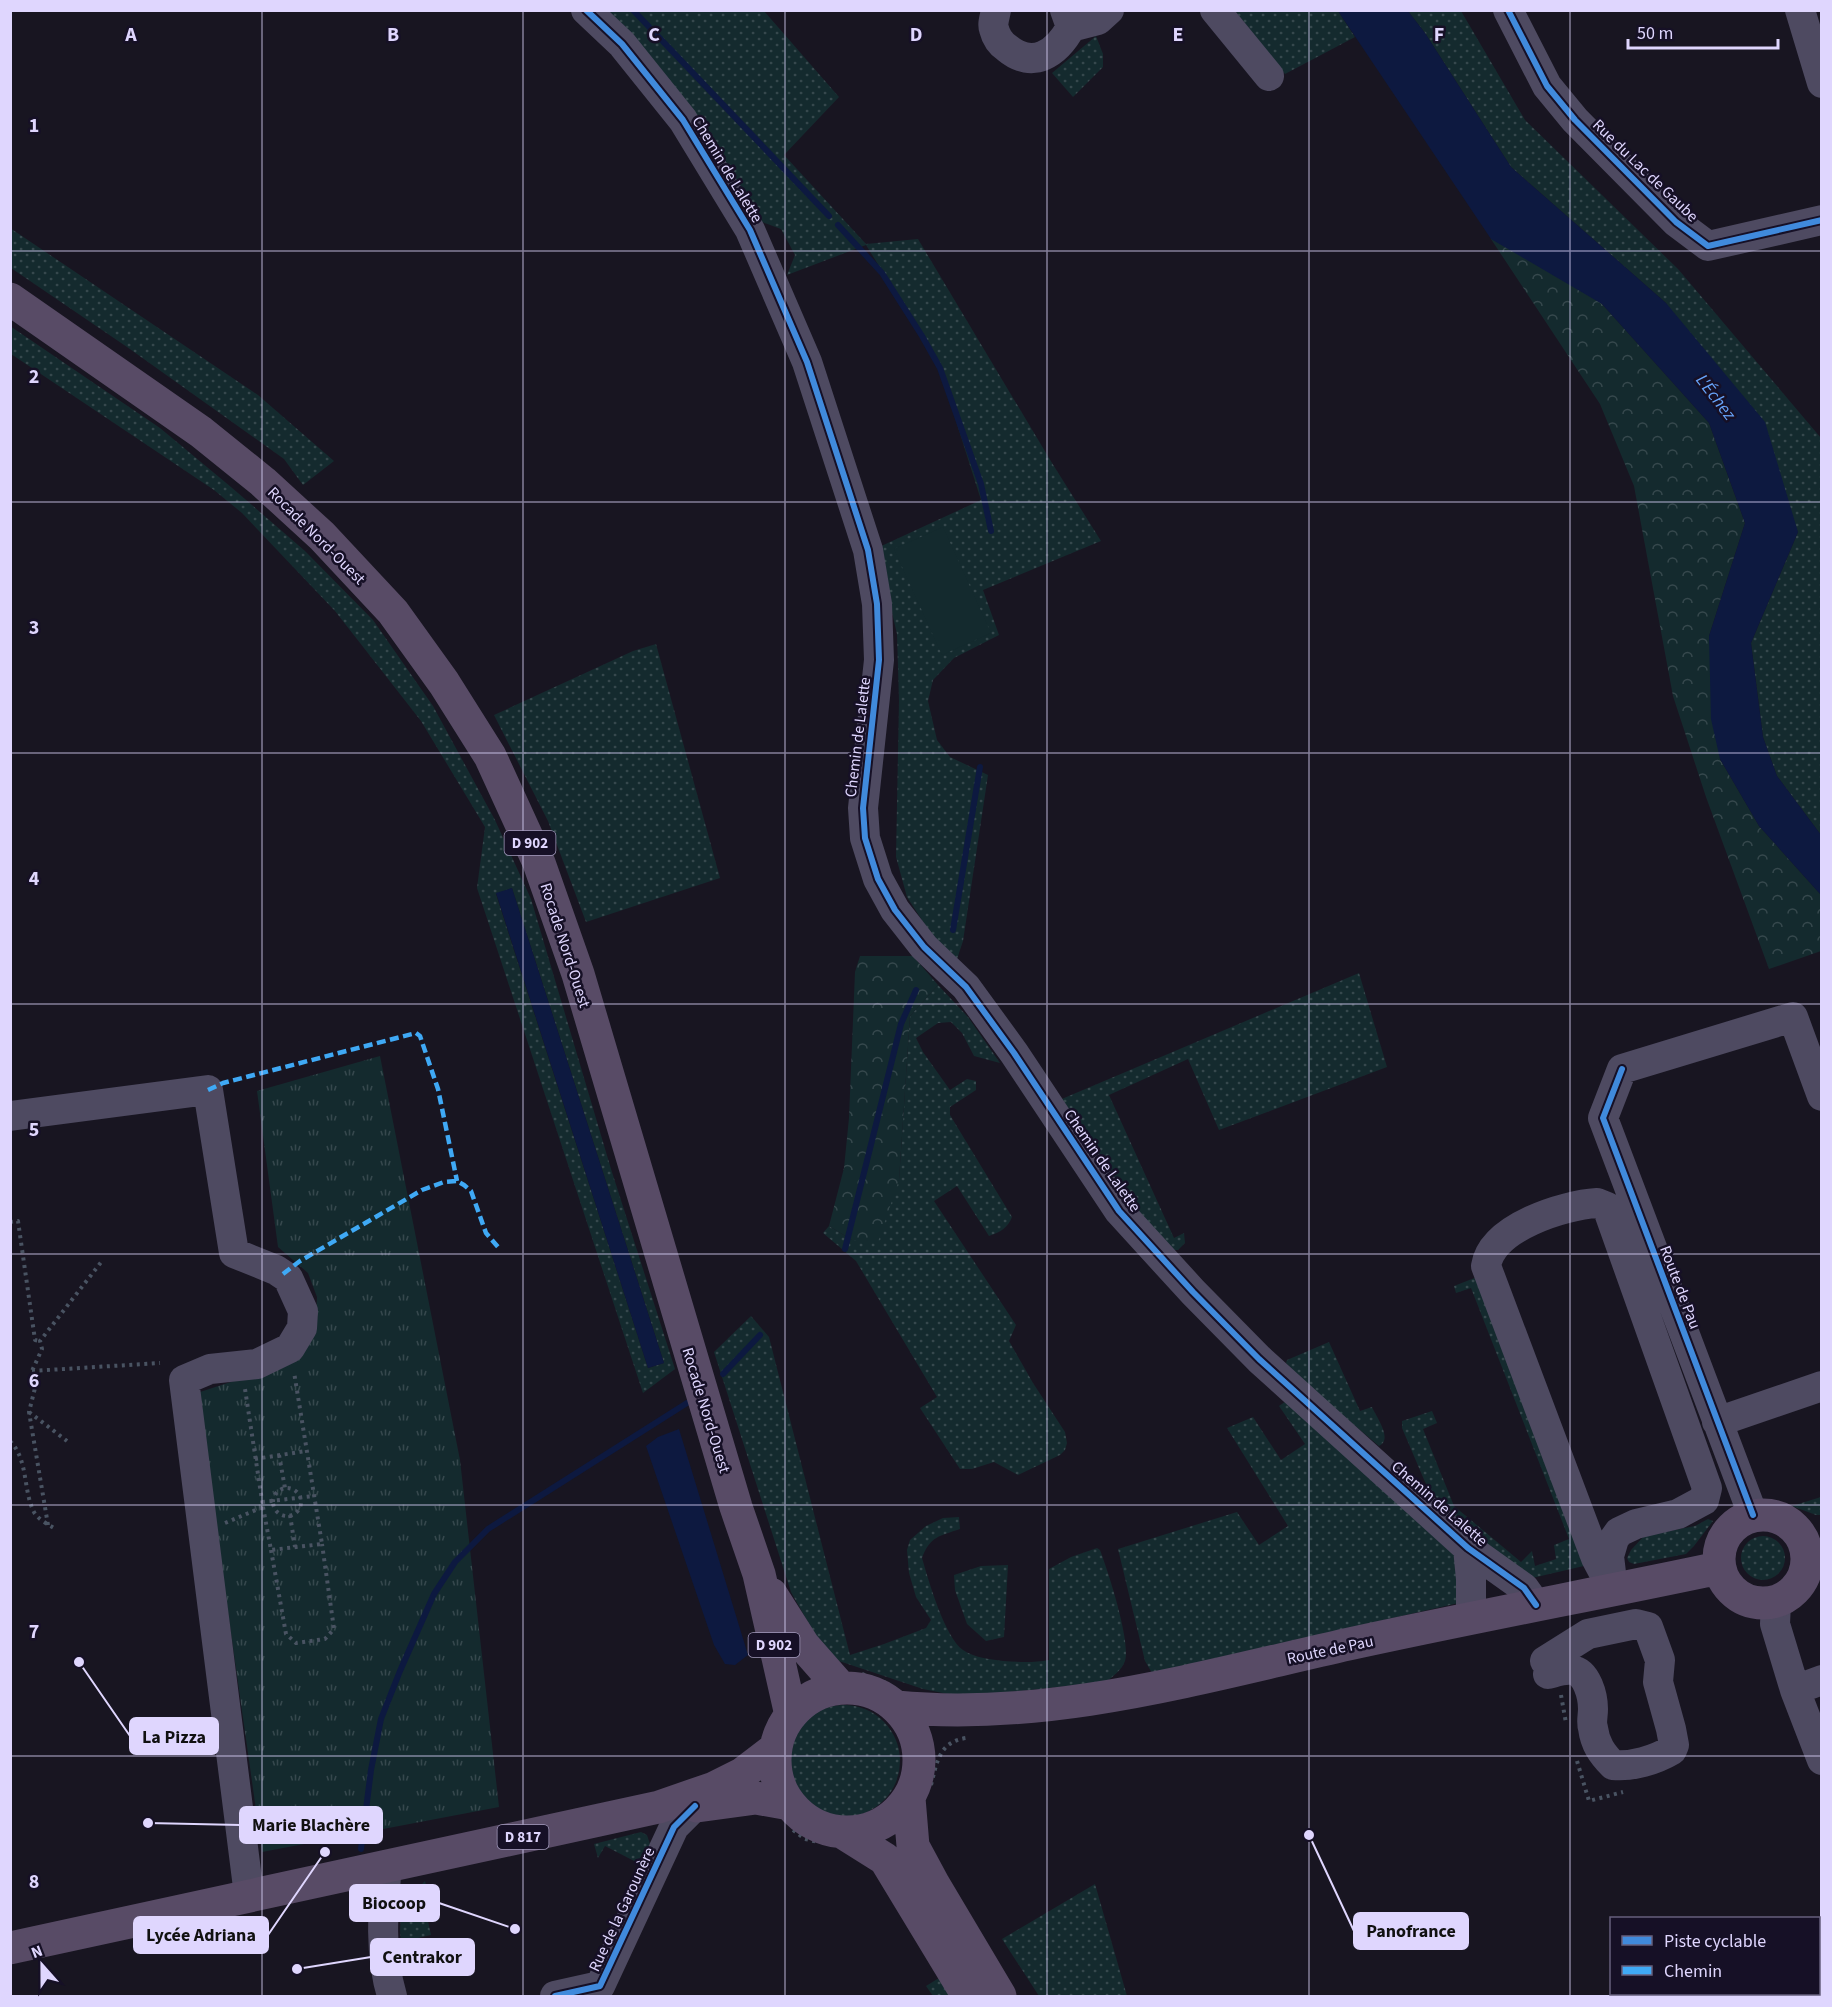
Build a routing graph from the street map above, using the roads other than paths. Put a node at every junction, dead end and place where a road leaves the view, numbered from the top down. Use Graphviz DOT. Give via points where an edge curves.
graph roads {
  1 [pos="586,10"];
  2 [pos="996,10"];
  3 [pos="1109,10"];
  4 [pos="1215,10"];
  5 [pos="1508,10"];
  6 [pos="1800,10"];
  7 [pos="1068,19"];
  8 [pos="1269,76"];
  9 [pos="1821,83"];
  10 [pos="1821,220"];
  11 [pos="10,299"];
  12 [pos="1821,1096"];
  13 [pos="10,1116"];
  14 [pos="1821,1386"];
  15 [pos="1717,1422"];
  16 [pos="1753,1515"];
  17 [pos="1809,1530"];
  18 [pos="1468,1548"];
  19 [pos="1814,1566"];
  20 [pos="1719,1568"];
  21 [pos="759,1574"];
  22 [pos="1613,1590"];
  23 [pos="1776,1602"];
  24 [pos="1536,1605"];
  25 [pos="1471,1618"];
  26 [pos="848,1680"];
  27 [pos="1808,1685"];
  28 [pos="895,1697"];
  29 [pos="975,1711"];
  30 [pos="791,1715"];
  31 [pos="776,1748"];
  32 [pos="920,1755"];
  33 [pos="1821,1761"];
  34 [pos="1613,1765"];
  35 [pos="920,1793"];
  36 [pos="694,1806"];
  37 [pos="659,1807"];
  38 [pos="790,1816"];
  39 [pos="833,1838"];
  40 [pos="387,1865"];
  41 [pos="249,1895"];
  42 [pos="10,1948"];
  43 [pos="392,1996"];
  44 [pos="555,1996"];
  45 [pos="968,1996"];
  46 [pos="1000,1996"];
  1 -- 18 [label="street, Chemin de Lalette" via="622,44 683,120 750,230 810,373 868,550 877,604 879,660 863,808 865,838 878,879 895,910 924,947 966,987 1119,1211 1258,1359"];
  2 -- 7 [label="street" via="993,27 1001,44 1016,56 1035,59 1063,42"];
  3 -- 7 [label="street" via="1098,20"];
  4 -- 8 [label="street"];
  5 -- 10 [label="street, Rue du Lac de Gaube" via="1547,86 1575,120 1676,222 1708,246"];
  6 -- 9 [label="street"];
  11 -- 21 [label="main road, Rocade Nord-Ouest / D 902" via="201,432 322,536 393,612 490,756 539,863 578,974"];
  12 -- 15 [label="street, Route de Pau" via="1793,1017 1622,1069 1603,1118"];
  13 -- 41 [label="street" via="208,1090 234,1253 288,1278 303,1311 302,1329 290,1348 257,1364 210,1369 184,1380"];
  14 -- 15 [label="street"];
  15 -- 16 [label="street, Route de Pau"];
  16 -- 17 [label="main road" via="1783,1519"];
  16 -- 20 [label="main road" via="1729,1529 1720,1547"];
  17 -- 19 [label="main road" via="1804,1541"];
  18 -- 24 [label="street, Chemin de Lalette" via="1524,1588"];
  18 -- 25 [label="street, Chemin de Lalette"];
  19 -- 23 [label="main road" via="1790,1595"];
  20 -- 22 [label="main road, Route de Pau"];
  20 -- 23 [label="main road" via="1724,1582 1746,1601"];
  21 -- 26 [label="main road, Rocade Nord-Ouest / D 902" via="804,1646"];
  21 -- 30 [label="main road, Rocade Nord-Ouest / D 902"];
  22 -- 22 [label="street" via="1596,1558 1486,1266 1492,1250 1508,1234 1556,1211 1597,1203 1607,1207 1707,1488 1704,1500 1695,1507 1620,1532 1610,1556"];
  22 -- 24 [label="main road, Route de Pau"];
  23 -- 27 [label="street" via="1775,1624"];
  24 -- 25 [label="main road, Route de Pau"];
  25 -- 29 [label="main road, Route de Pau" via="1146,1690"];
  26 -- 28 [label="main road, Route de Pau" via="880,1696"];
  26 -- 30 [label="main road, Route de Pau" via="805,1702"];
  27 -- 33 [label="street"];
  28 -- 29 [label="main road, Route de Pau" via="933,1710"];
  28 -- 32 [label="main road, Route de Pau" via="916,1737"];
  29 -- 32 [label="main road, Route de Pau" via="939,1735"];
  30 -- 31 [label="main road, Route de Pau"];
  31 -- 37 [label="main road, Route de Pau / D 817" via="742,1774"];
  31 -- 38 [label="main road, Route de Pau" via="775,1768"];
  32 -- 35 [label="main road, Route de Pau"];
  34 -- 34 [label="street" via="1642,1762 1665,1754 1674,1745 1658,1682 1660,1660 1654,1639 1648,1627 1636,1624 1588,1634 1547,1667 1581,1674 1592,1703 1595,1738"];
  35 -- 39 [label="main road, Route de Pau" via="880,1824"];
  35 -- 46 [label="main road" via="914,1846"];
  36 -- 37 [label="main road, Route de Pau / D 817"];
  36 -- 38 [label="main road, Route de Pau / D 817" via="756,1798"];
  36 -- 44 [label="street, Rue de la Garounère" via="674,1827 600,1986"];
  37 -- 40 [label="main road, Route de Pau / D 817"];
  38 -- 39 [label="main road, Route de Pau" via="804,1818"];
  39 -- 45 [label="main road" via="885,1859"];
  40 -- 41 [label="main road, D 817"];
  40 -- 43 [label="street" via="382,1929"];
  41 -- 42 [label="main road, D 817"];
}
